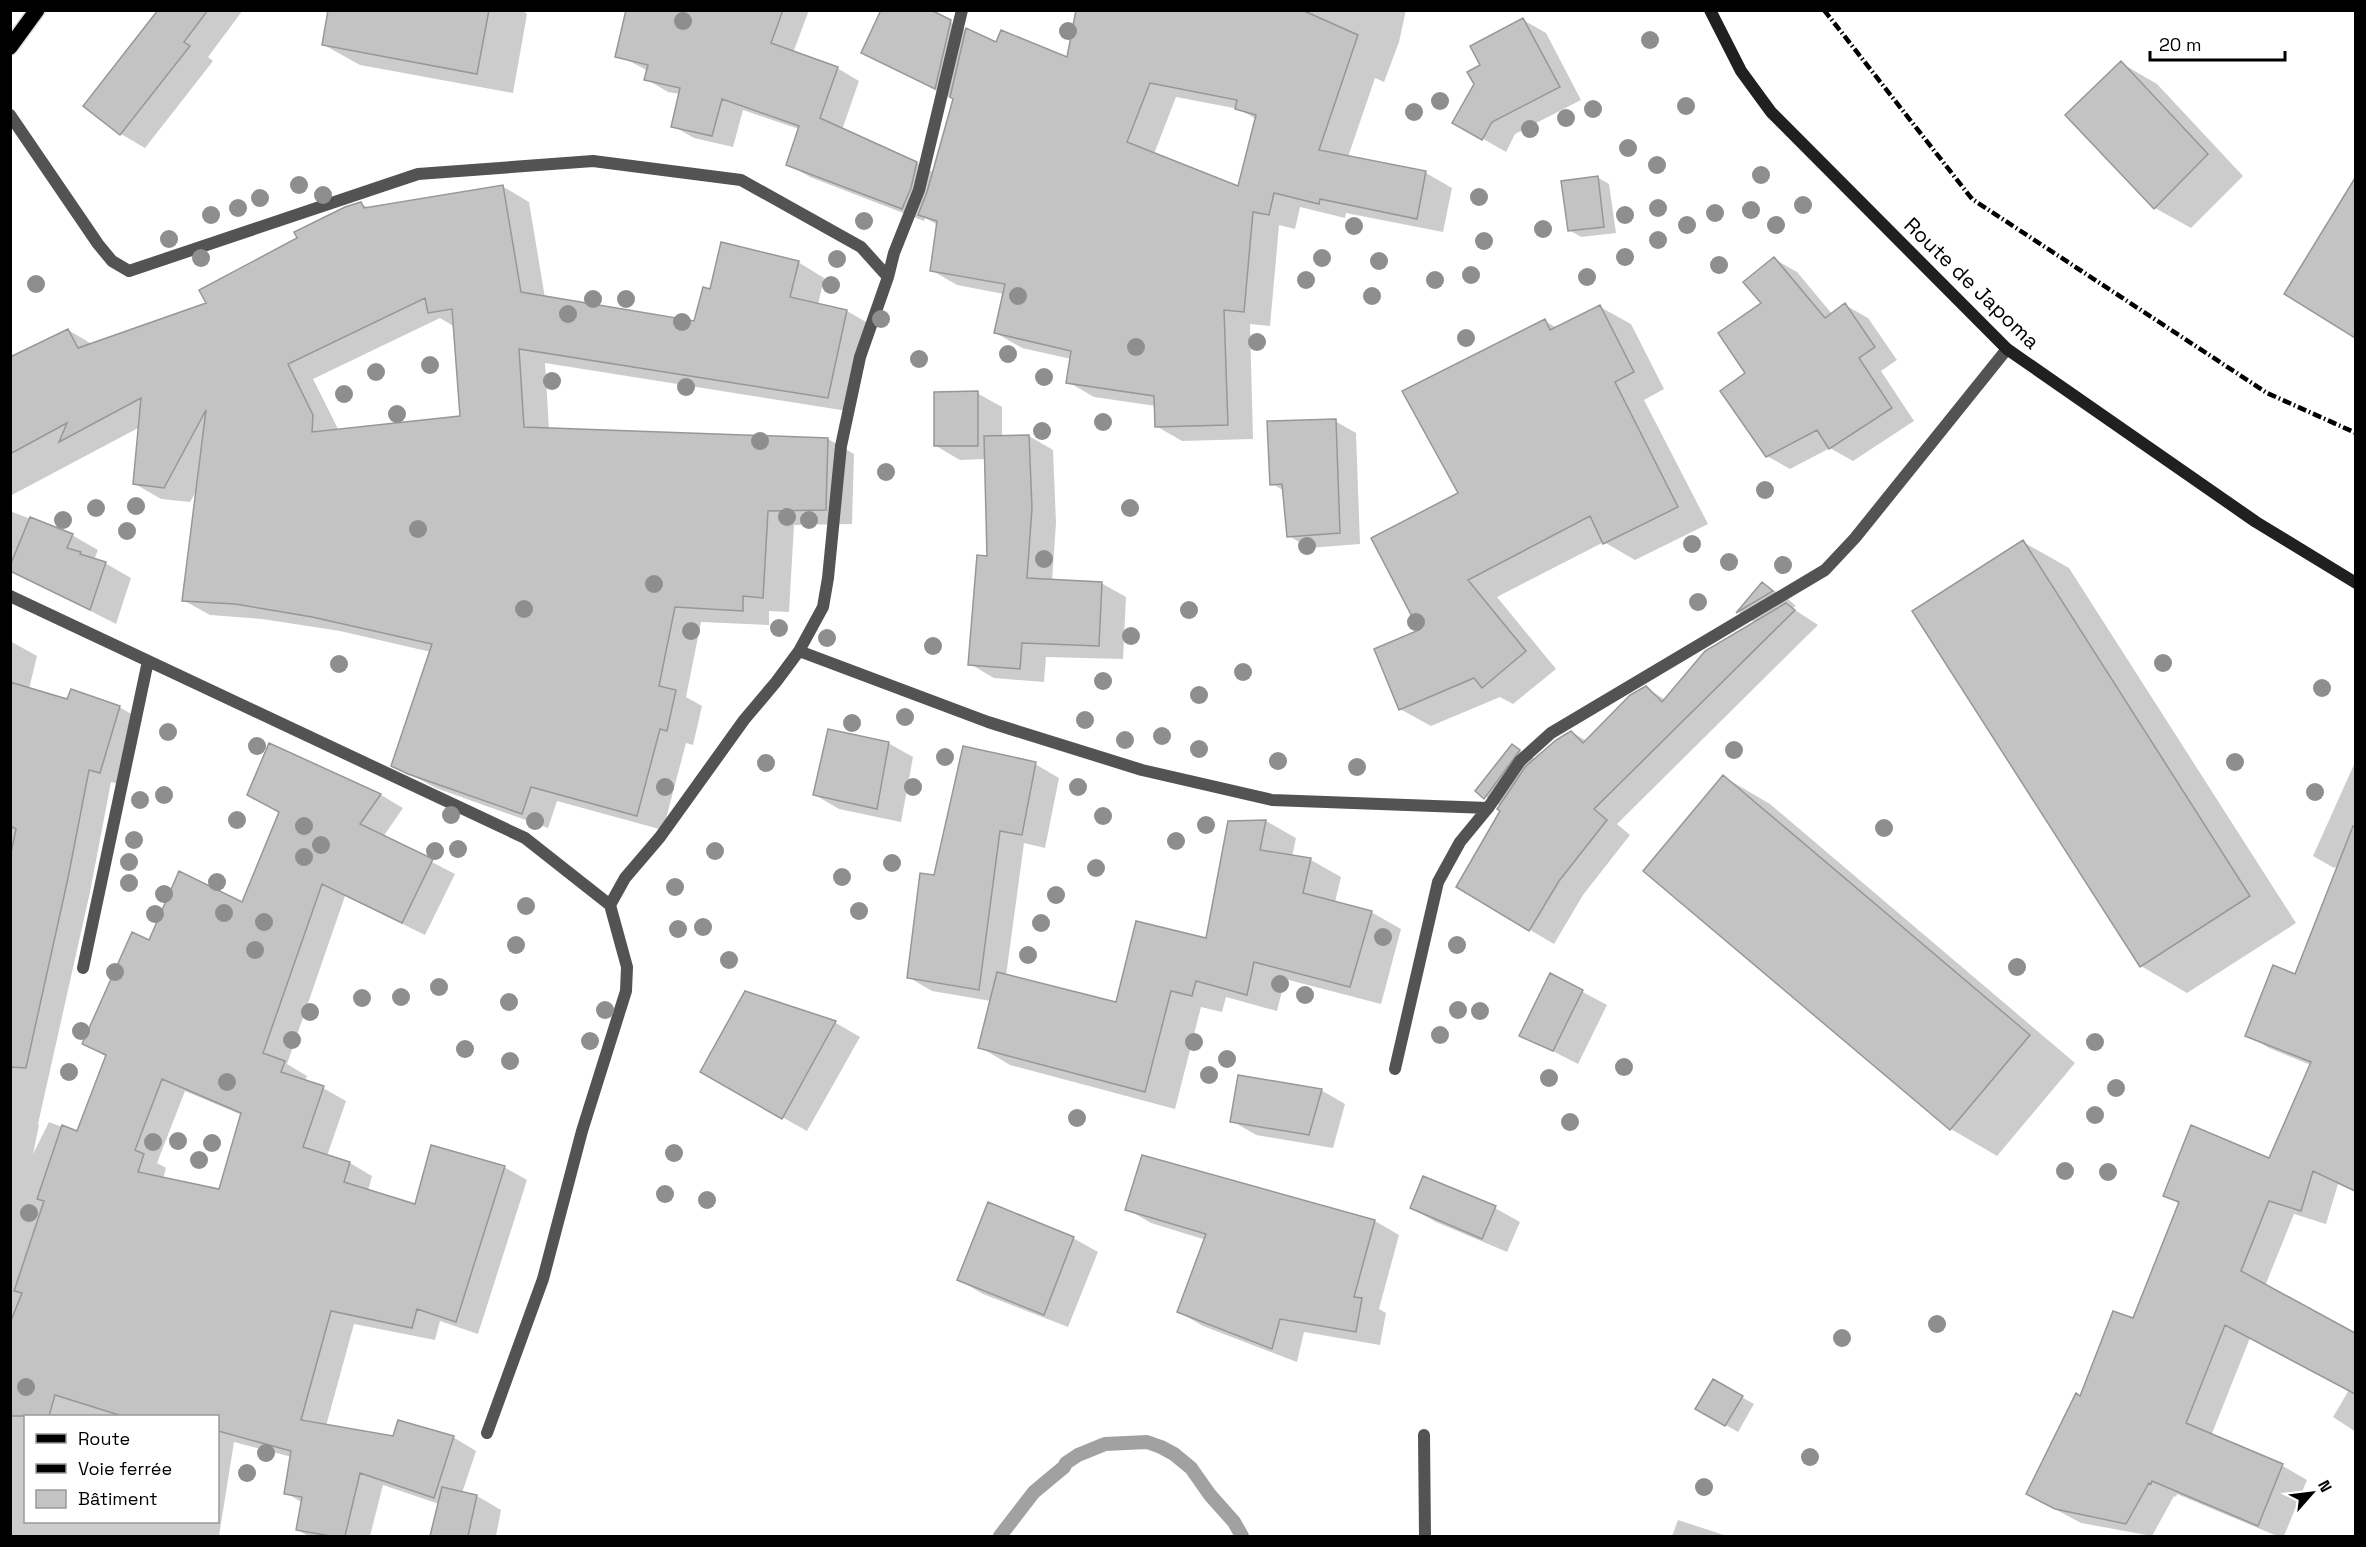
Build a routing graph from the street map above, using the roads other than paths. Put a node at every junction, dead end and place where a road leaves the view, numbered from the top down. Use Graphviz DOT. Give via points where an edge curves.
graph roads {
  1 [pos="37,10"];
  2 [pos="962,10"];
  3 [pos="1710,10"];
  4 [pos="10,47"];
  5 [pos="10,115"];
  6 [pos="888,277"];
  7 [pos="2007,350"];
  8 [pos="2355,583"];
  9 [pos="10,596"];
  10 [pos="799,651"];
  11 [pos="148,661"];
  12 [pos="1488,808"];
  13 [pos="610,905"];
  14 [pos="83,968"];
  15 [pos="1395,1069"];
  16 [pos="488,1433"];
  17 [pos="1424,1435"];
  18 [pos="1425,1536"];
  1 -- 4 [label="main road"];
  2 -- 6 [label="street" via="919,190"];
  3 -- 7 [label="street, Route de Japoma" via="1742,71 1771,112"];
  5 -- 6 [label="street" via="98,244 112,261 129,271 418,174 593,161 741,180 861,247"];
  6 -- 10 [label="street" via="860,357 841,446 823,607"];
  7 -- 8 [label="street, Route de Japoma" via="2256,522"];
  7 -- 12 [label="street" via="1826,570 1551,733 1520,761"];
  9 -- 11 [label="street"];
  10 -- 12 [label="street" via="987,722 1142,770 1272,800"];
  10 -- 13 [label="street" via="625,878"];
  11 -- 13 [label="street" via="525,838"];
  11 -- 14 [label="street"];
  12 -- 15 [label="street" via="1460,842 1438,882"];
  13 -- 16 [label="street" via="627,966 626,991 582,1131 543,1279"];
  17 -- 18 [label="street"];
}
